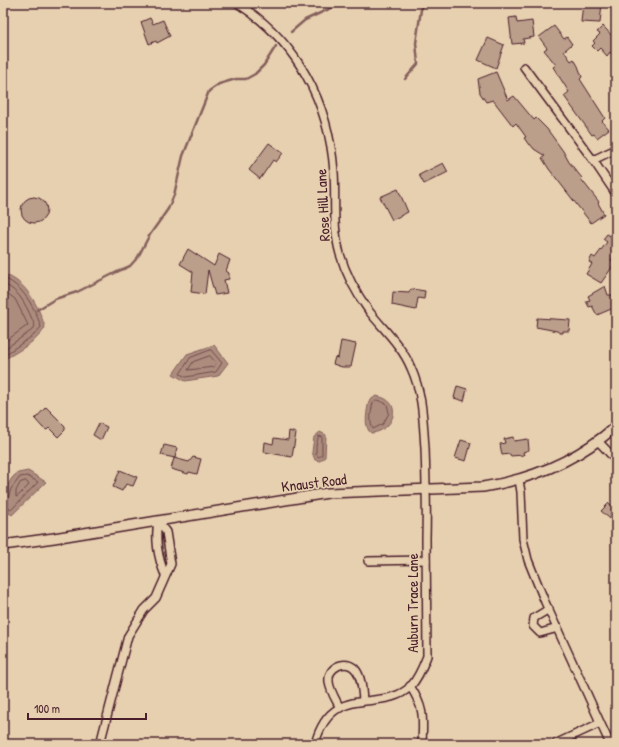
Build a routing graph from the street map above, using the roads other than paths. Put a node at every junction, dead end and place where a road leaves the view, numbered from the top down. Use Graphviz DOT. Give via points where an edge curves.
graph roads {
  1 [pos="237,3"];
  2 [pos="524,67"];
  3 [pos="616,149"];
  4 [pos="594,160"];
  5 [pos="616,194"];
  6 [pos="616,426"];
  7 [pos="598,441"];
  8 [pos="616,460"];
  9 [pos="519,480"];
  10 [pos="427,489"];
  11 [pos="158,521"];
  12 [pos="3,545"];
  13 [pos="426,560"];
  14 [pos="368,561"];
  15 [pos="549,609"];
  16 [pos="558,628"];
  17 [pos="410,686"];
  18 [pos="363,700"];
  19 [pos="340,708"];
  20 [pos="600,723"];
  21 [pos="100,744"];
  22 [pos="315,744"];
  23 [pos="422,744"];
  24 [pos="555,744"];
  25 [pos="610,744"];
  1 -- 10 [label="street, Rose Hill Lane" via="274,31 295,57 318,98 328,125 332,147 334,230 340,253 346,273 357,293 400,348 411,367 420,392"];
  2 -- 4 [label="street"];
  3 -- 4 [label="street"];
  4 -- 5 [label="street"];
  6 -- 7 [label="main road, Knaust Road"];
  7 -- 8 [label="street"];
  7 -- 9 [label="main road, Knaust Road" via="564,462"];
  9 -- 10 [label="main road, Knaust Road" via="483,487"];
  9 -- 15 [label="street" via="525,549"];
  10 -- 11 [label="main road, Knaust Road" via="328,493"];
  10 -- 13 [label="street, Auburn Trace Lane"];
  11 -- 12 [label="main road, Knaust Road"];
  11 -- 21 [label="street" via="166,532 171,564 156,598 144,610 128,636"];
  13 -- 14 [label="street"];
  13 -- 17 [label="street, Auburn Trace Lane" via="427,656 422,670"];
  15 -- 16 [label="street"];
  15 -- 16 [label="street" via="534,618 533,626 540,633"];
  16 -- 20 [label="street"];
  17 -- 18 [label="street, Auburn Trace Lane" via="386,698"];
  17 -- 23 [label="street" via="420,700 423,713"];
  18 -- 19 [label="street, Auburn Trace Lane" via="351,702"];
  18 -- 19 [label="street" via="355,670 349,666 337,666 333,668 329,681"];
  19 -- 22 [label="street, Auburn Trace Lane" via="324,723"];
  20 -- 24 [label="street"];
  20 -- 25 [label="street"];
}
